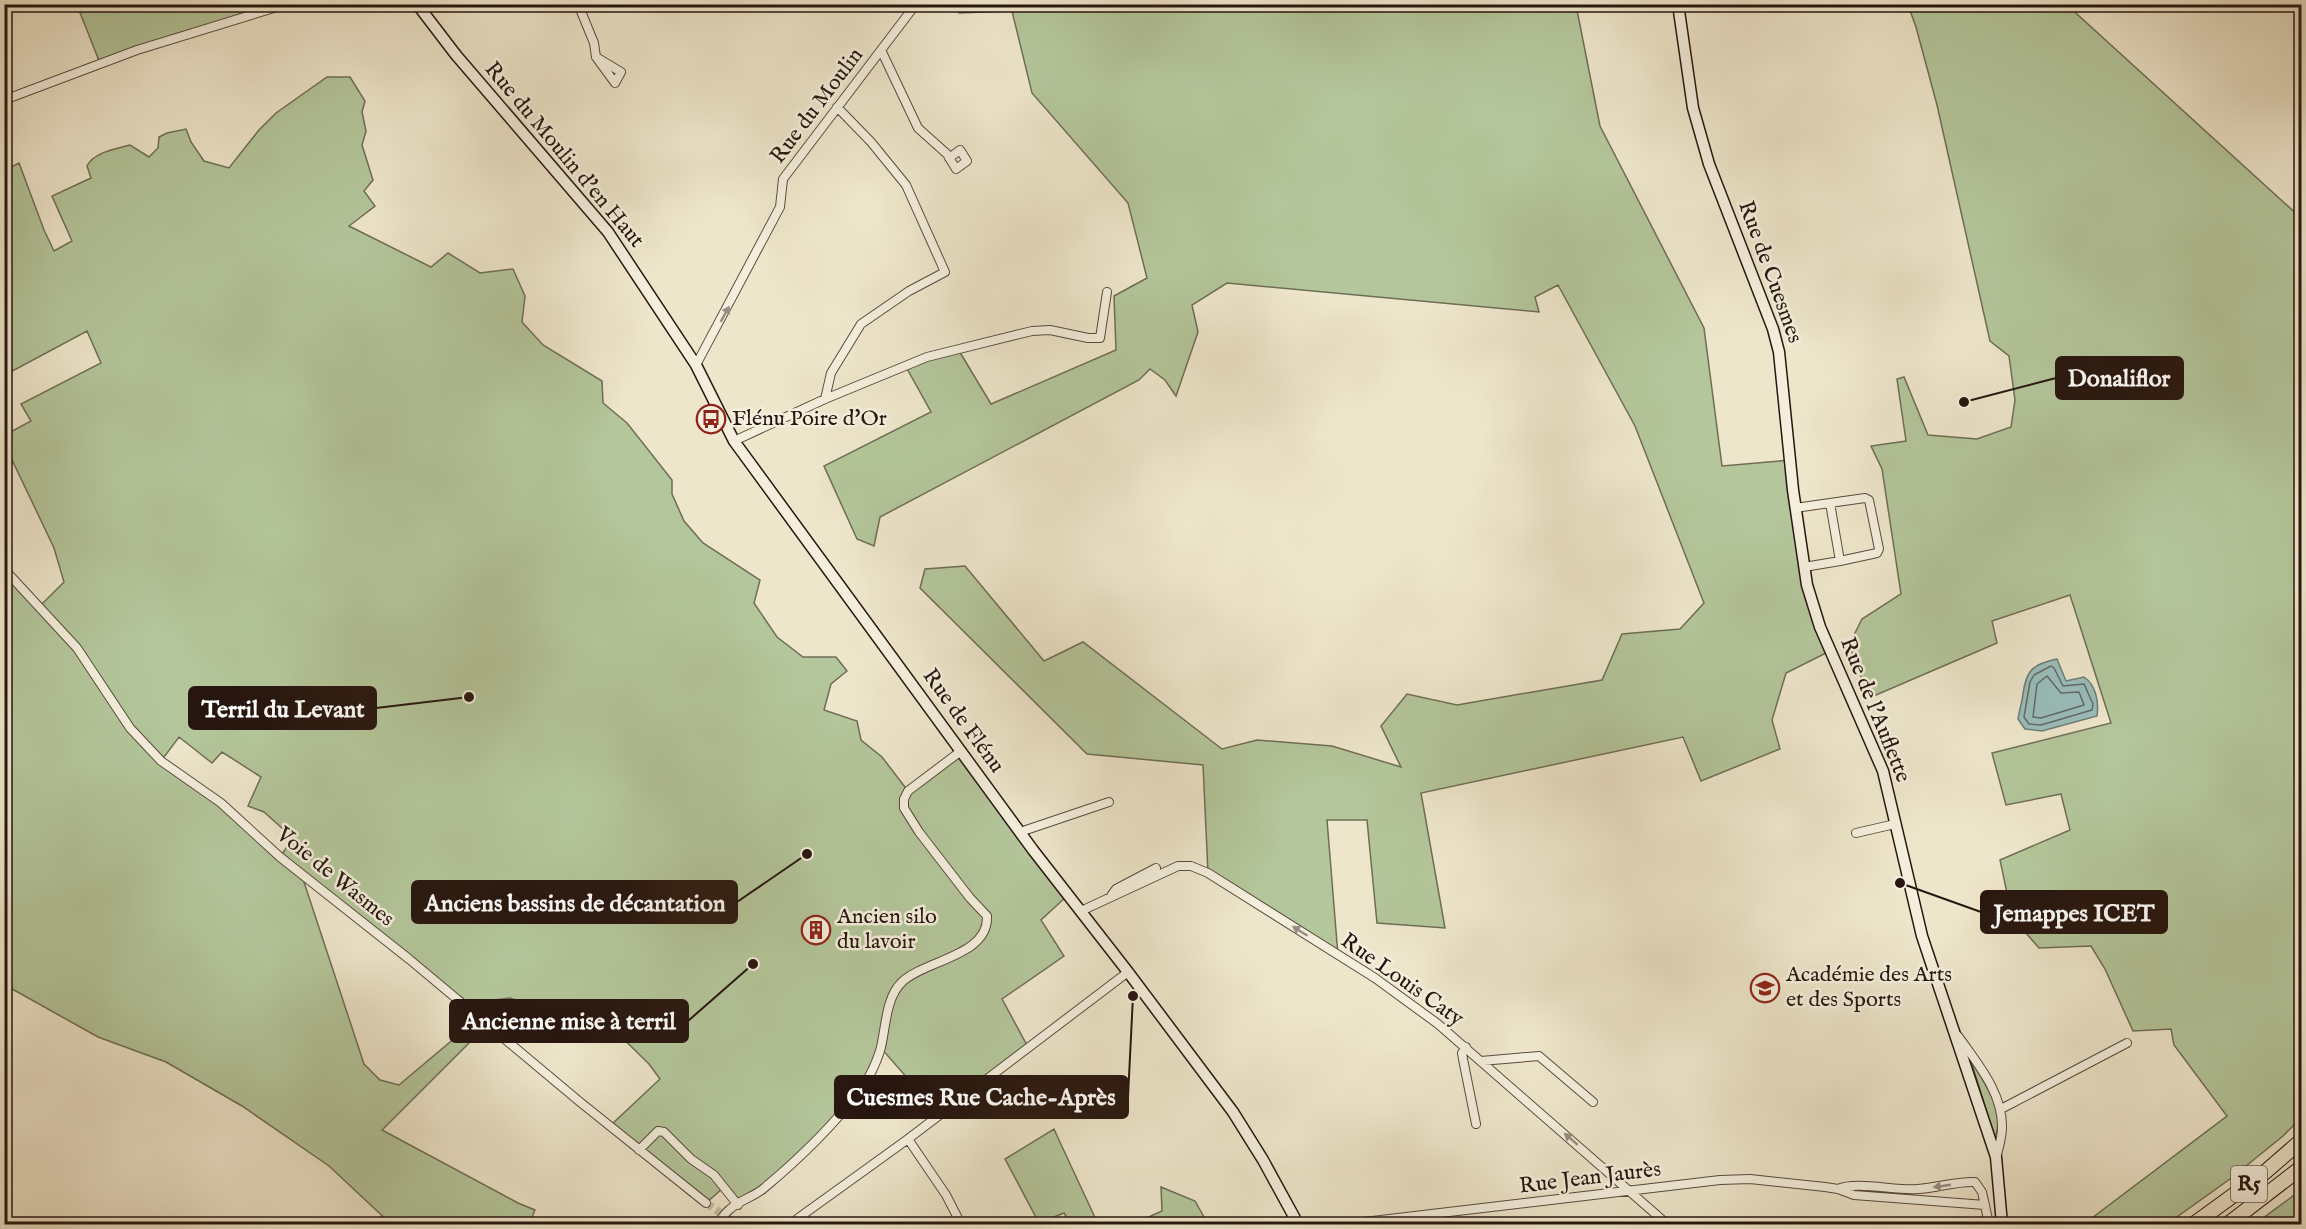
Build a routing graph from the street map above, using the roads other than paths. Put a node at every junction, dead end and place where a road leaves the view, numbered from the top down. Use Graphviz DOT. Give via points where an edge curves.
graph roads {
  1 [pos="287,4"];
  2 [pos="417,4"];
  3 [pos="578,4"];
  4 [pos="916,4"];
  5 [pos="1677,4"];
  6 [pos="881,50"];
  7 [pos="596,57"];
  8 [pos="4,100"];
  9 [pos="837,106"];
  10 [pos="949,158"];
  11 [pos="1107,292"];
  12 [pos="696,365"];
  13 [pos="825,399"];
  14 [pos="735,441"];
  15 [pos="1830,503"];
  16 [pos="1795,507"];
  17 [pos="1840,561"];
  18 [pos="1804,567"];
  19 [pos="4,569"];
  20 [pos="1820,627"];
  21 [pos="875,633"];
  22 [pos="961,750"];
  23 [pos="1109,802"];
  24 [pos="1895,824"];
  25 [pos="1020,832"];
  26 [pos="1856,832"];
  27 [pos="1156,868"];
  28 [pos="1110,897"];
  29 [pos="1081,911"];
  30 [pos="1128,972"];
  31 [pos="1955,1032"];
  32 [pos="2127,1043"];
  33 [pos="1466,1047"];
  34 [pos="1481,1060"];
  35 [pos="1593,1102"];
  36 [pos="2001,1109"];
  37 [pos="1476,1124"];
  38 [pos="908,1139"];
  39 [pos="2301,1140"];
  40 [pos="639,1150"];
  41 [pos="1996,1157"];
  42 [pos="2301,1167"];
  43 [pos="2301,1176"];
  44 [pos="1838,1189"];
  45 [pos="1630,1191"];
  46 [pos="706,1203"];
  47 [pos="738,1204"];
  48 [pos="1985,1205"];
  49 [pos="2234,1221"];
  50 [pos="717,1224"];
  51 [pos="794,1224"];
  52 [pos="961,1224"];
  53 [pos="1298,1224"];
  54 [pos="1347,1224"];
  55 [pos="1667,1224"];
  56 [pos="1989,1224"];
  57 [pos="2002,1224"];
  58 [pos="2194,1224"];
  1 -- 8 [label="street" via="137,50"];
  2 -- 12 [label="street, Rue du Moulin d'en Haut" via="608,231"];
  3 -- 7 [label="street"];
  4 -- 6 [label="street, Rue du Moulin"];
  5 -- 16 [label="street, Rue de Cuesmes" via="1693,108 1709,164 1776,340"];
  6 -- 9 [label="street, Rue du Moulin"];
  6 -- 10 [label="street" via="918,128"];
  12 -- 9 [label="street, Rue du Moulin, one-way" via="780,207 783,179"];
  9 -- 13 [label="street" via="906,185 945,272 861,324 831,373"];
  11 -- 13 [label="street" via="1100,338 1032,331 927,357"];
  12 -- 14 [label="street, Rue du Moulin d'en Haut"];
  13 -- 14 [label="street"];
  14 -- 21 [label="street, Rue du Moulin d'en Haut"];
  15 -- 16 [label="street"];
  15 -- 17 [label="street"];
  15 -- 17 [label="street" via="1869,500 1879,549 1877,553"];
  16 -- 18 [label="street, Rue de Cuesmes"];
  17 -- 18 [label="street"];
  18 -- 20 [label="street, Rue de Cuesmes"];
  19 -- 40 [label="street, Voie de Wasmes" via="77,648 130,728 161,761 221,803 280,857"];
  20 -- 24 [label="street, Rue de l'Auflette" via="1883,771"];
  21 -- 22 [label="street, Rue de Flénu"];
  22 -- 25 [label="street, Rue de Flénu"];
  22 -- 47 [label="street" via="908,791 904,808 987,916 988,925 966,951 902,983 891,1002 879,1052 864,1086 802,1154 761,1190"];
  23 -- 25 [label="street"];
  24 -- 26 [label="street"];
  24 -- 31 [label="street, Rue de l'Auflette" via="1922,936"];
  25 -- 29 [label="street, Rue de Flénu"];
  27 -- 28 [label="street" via="1121,886"];
  28 -- 29 [label="street, Rue Louis Caty"];
  33 -- 28 [label="street, Rue Louis Caty, one-way" via="1375,978 1208,873 1178,866"];
  29 -- 30 [label="street, Rue de Flénu"];
  30 -- 38 [label="street"];
  30 -- 53 [label="street, Rue de Flénu" via="1233,1112"];
  31 -- 36 [label="street" via="1994,1091"];
  31 -- 41 [label="street, Rue de l'Auflette"];
  32 -- 36 [label="street"];
  33 -- 34 [label="street, Rue Louis Caty"];
  33 -- 37 [label="street" via="1462,1059"];
  34 -- 35 [label="street" via="1539,1056"];
  45 -- 34 [label="street, Rue Louis Caty, one-way"];
  36 -- 41 [label="street" via="2002,1129"];
  38 -- 51 [label="street"];
  38 -- 52 [label="street"];
  39 -- 58 [label="highway, R5" via="2264,1173"];
  40 -- 46 [label="street, Voie de Wasmes"];
  40 -- 47 [label="street" via="653,1134 664,1132 714,1175"];
  41 -- 57 [label="street, Rue de l'Auflette"];
  42 -- 49 [label="highway, R5"];
  43 -- 49 [label="highway"];
  44 -- 45 [label="street, Rue Jean Jaurès" via="1734,1179"];
  44 -- 48 [label="street, Rue Jean Jaurès" via="1854,1195"];
  48 -- 44 [label="street, Rue Jean Jaurès, one-way" via="1975,1182 1917,1190 1848,1184"];
  45 -- 54 [label="street, Rue Jean Jaurès"];
  45 -- 55 [label="street, Rue Louis Caty"];
  47 -- 50 [label="street"];
  48 -- 56 [label="street, Rue Jean Jaurès"];
}
